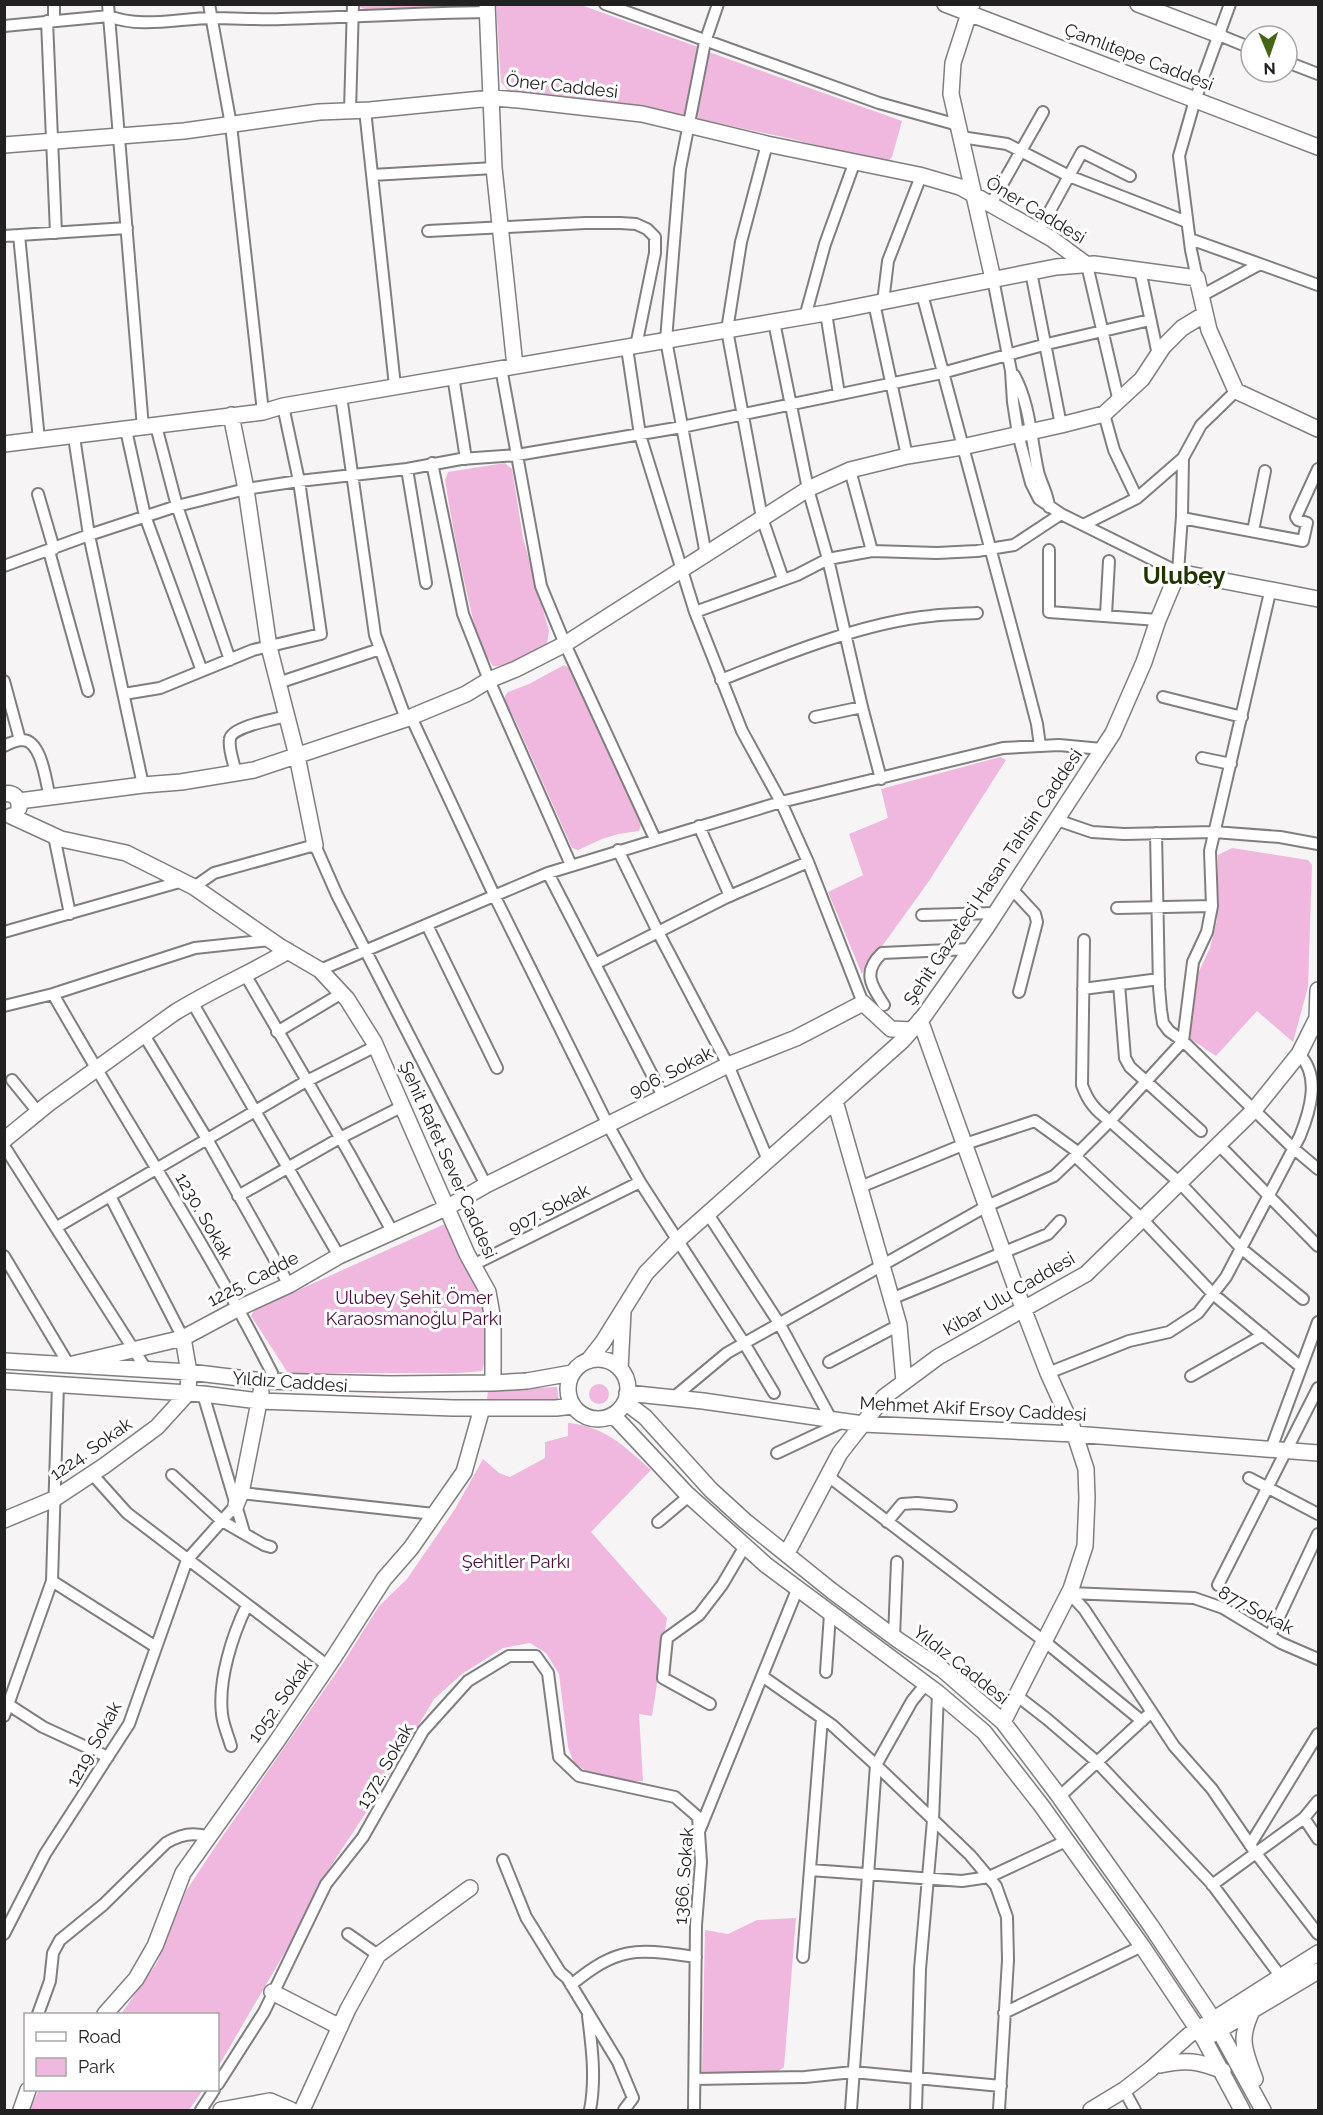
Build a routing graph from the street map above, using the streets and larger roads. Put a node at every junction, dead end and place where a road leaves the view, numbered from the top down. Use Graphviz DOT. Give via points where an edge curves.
graph roads {
  1 [pos="54,4"];
  2 [pos="209,4"];
  3 [pos="605,4"];
  4 [pos="718,4"];
  5 [pos="945,4"];
  6 [pos="1138,4"];
  7 [pos="1230,4"];
  8 [pos="487,8"];
  9 [pos="971,9"];
  10 [pos="109,10"];
  11 [pos="353,10"];
  12 [pos="211,18"];
  13 [pos="51,20"];
  14 [pos="4,26"];
  15 [pos="1219,35"];
  16 [pos="705,42"];
  17 [pos="1239,43"];
  18 [pos="1299,67"];
  19 [pos="1318,74"];
  20 [pos="492,98"];
  21 [pos="1195,100"];
  22 [pos="358,110"];
  23 [pos="1043,112"];
  24 [pos="689,125"];
  25 [pos="231,126"];
  26 [pos="960,131"];
  27 [pos="120,136"];
  28 [pos="52,142"];
  29 [pos="767,144"];
  30 [pos="4,145"];
  31 [pos="1318,147"];
  32 [pos="1022,150"];
  33 [pos="855,161"];
  34 [pos="495,168"];
  35 [pos="372,175"];
  36 [pos="921,176"];
  37 [pos="1069,176"];
  38 [pos="1130,176"];
  39 [pos="974,195"];
  40 [pos="991,204"];
  41 [pos="1187,222"];
  42 [pos="500,227"];
  43 [pos="127,228"];
  44 [pos="428,231"];
  45 [pos="1039,231"];
  46 [pos="56,233"];
  47 [pos="4,236"];
  48 [pos="19,236"];
  49 [pos="1190,239"];
  50 [pos="1260,264"];
  51 [pos="1087,265"];
  52 [pos="1140,270"];
  53 [pos="1031,272"];
  54 [pos="1197,278"];
  55 [pos="993,279"];
  56 [pos="1318,285"];
  57 [pos="922,294"];
  58 [pos="1201,296"];
  59 [pos="879,303"];
  60 [pos="826,313"];
  61 [pos="1205,314"];
  62 [pos="805,317"];
  63 [pos="1150,320"];
  64 [pos="774,322"];
  65 [pos="727,330"];
  66 [pos="1102,330"];
  67 [pos="666,340"];
  68 [pos="1047,344"];
  69 [pos="631,347"];
  70 [pos="1008,355"];
  71 [pos="1158,355"];
  72 [pos="508,367"];
  73 [pos="942,373"];
  74 [pos="453,376"];
  75 [pos="893,382"];
  76 [pos="394,387"];
  77 [pos="1236,391"];
  78 [pos="838,394"];
  79 [pos="341,396"];
  80 [pos="1119,402"];
  81 [pos="792,404"];
  82 [pos="283,406"];
  83 [pos="263,411"];
  84 [pos="744,414"];
  85 [pos="1104,414"];
  86 [pos="231,415"];
  87 [pos="1061,425"];
  88 [pos="149,427"];
  89 [pos="682,427"];
  90 [pos="1318,429"];
  91 [pos="126,430"];
  92 [pos="1025,432"];
  93 [pos="639,435"];
  94 [pos="74,436"];
  95 [pos="39,440"];
  96 [pos="4,444"];
  97 [pos="962,447"];
  98 [pos="517,455"];
  99 [pos="907,456"];
  100 [pos="466,459"];
  101 [pos="1183,459"];
  102 [pos="432,463"];
  103 [pos="407,469"];
  104 [pos="1318,469"];
  105 [pos="850,470"];
  106 [pos="1265,471"];
  107 [pos="353,474"];
  108 [pos="299,481"];
  109 [pos="246,489"];
  110 [pos="808,489"];
  111 [pos="38,494"];
  112 [pos="1137,498"];
  113 [pos="177,506"];
  114 [pos="1062,514"];
  115 [pos="145,516"];
  116 [pos="762,518"];
  117 [pos="1182,518"];
  118 [pos="1085,524"];
  119 [pos="1253,531"];
  120 [pos="89,534"];
  121 [pos="990,548"];
  122 [pos="52,550"];
  123 [pos="1049,550"];
  124 [pos="872,551"];
  125 [pos="706,555"];
  126 [pos="828,559"];
  127 [pos="1109,561"];
  128 [pos="4,566"];
  129 [pos="681,571"];
  130 [pos="1178,572"];
  131 [pos="783,579"];
  132 [pos="426,583"];
  133 [pos="1271,588"];
  134 [pos="1318,599"];
  135 [pos="695,612"];
  136 [pos="977,613"];
  137 [pos="1106,615"];
  138 [pos="1158,620"];
  139 [pos="846,635"];
  140 [pos="565,644"];
  141 [pos="269,646"];
  142 [pos="380,649"];
  143 [pos="230,660"];
  144 [pos="202,671"];
  145 [pos="489,680"];
  146 [pos="721,680"];
  147 [pos="4,681"];
  148 [pos="278,682"];
  149 [pos="88,691"];
  150 [pos="124,693"];
  151 [pos="1163,697"];
  152 [pos="862,707"];
  153 [pos="287,716"];
  154 [pos="815,717"];
  155 [pos="1242,717"];
  156 [pos="408,718"];
  157 [pos="20,740"];
  158 [pos="4,746"];
  159 [pos="1040,746"];
  160 [pos="1102,749"];
  161 [pos="297,756"];
  162 [pos="1202,758"];
  163 [pos="1230,764"];
  164 [pos="236,773"];
  165 [pos="881,779"];
  166 [pos="143,785"];
  167 [pos="4,794"];
  168 [pos="50,798"];
  169 [pos="19,801"];
  170 [pos="781,802"];
  171 [pos="8,816"];
  172 [pos="1057,820"];
  173 [pos="699,826"];
  174 [pos="1215,832"];
  175 [pos="1156,833"];
  176 [pos="54,836"];
  177 [pos="655,839"];
  178 [pos="1318,844"];
  179 [pos="315,845"];
  180 [pos="618,850"];
  181 [pos="808,862"];
  182 [pos="571,865"];
  183 [pos="548,873"];
  184 [pos="189,884"];
  185 [pos="1011,888"];
  186 [pos="730,896"];
  187 [pos="495,897"];
  188 [pos="1212,906"];
  189 [pos="1158,907"];
  190 [pos="1117,908"];
  191 [pos="995,913"];
  192 [pos="70,914"];
  193 [pos="922,915"];
  194 [pos="427,926"];
  195 [pos="4,932"];
  196 [pos="658,932"];
  197 [pos="271,940"];
  198 [pos="1084,940"];
  199 [pos="971,949"];
  200 [pos="288,951"];
  201 [pos="366,951"];
  202 [pos="595,964"];
  203 [pos="320,970"];
  204 [pos="246,976"];
  205 [pos="1159,979"];
  206 [pos="1119,984"];
  207 [pos="1083,989"];
  208 [pos="1318,990"];
  209 [pos="1019,992"];
  210 [pos="342,993"];
  211 [pos="53,994"];
  212 [pos="192,1002"];
  213 [pos="863,1003"];
  214 [pos="884,1005"];
  215 [pos="4,1006"];
  216 [pos="916,1025"];
  217 [pos="277,1032"];
  218 [pos="144,1035"];
  219 [pos="1183,1041"];
  220 [pos="376,1046"];
  221 [pos="1309,1060"];
  222 [pos="728,1065"];
  223 [pos="497,1068"];
  224 [pos="96,1070"];
  225 [pos="12,1080"];
  226 [pos="306,1081"];
  227 [pos="1146,1082"];
  228 [pos="663,1098"];
  229 [pos="834,1101"];
  230 [pos="403,1106"];
  231 [pos="256,1110"];
  232 [pos="1254,1110"];
  233 [pos="38,1112"];
  234 [pos="1110,1121"];
  235 [pos="608,1125"];
  236 [pos="1201,1131"];
  237 [pos="340,1138"];
  238 [pos="207,1139"];
  239 [pos="4,1140"];
  240 [pos="965,1144"];
  241 [pos="1219,1145"];
  242 [pos="4,1146"];
  243 [pos="1293,1148"];
  244 [pos="1077,1154"];
  245 [pos="768,1160"];
  246 [pos="288,1167"];
  247 [pos="157,1168"];
  248 [pos="1318,1168"];
  249 [pos="640,1182"];
  250 [pos="1180,1183"];
  251 [pos="486,1185"];
  252 [pos="860,1187"];
  253 [pos="110,1196"];
  254 [pos="238,1196"];
  255 [pos="1268,1197"];
  256 [pos="987,1206"];
  257 [pos="448,1207"];
  258 [pos="708,1214"];
  259 [pos="1143,1220"];
  260 [pos="1060,1221"];
  261 [pos="57,1227"];
  262 [pos="392,1231"];
  263 [pos="677,1241"];
  264 [pos="1318,1246"];
  265 [pos="1242,1249"];
  266 [pos="1003,1252"];
  267 [pos="4,1256"];
  268 [pos="339,1256"];
  269 [pos="473,1265"];
  270 [pos="882,1267"];
  271 [pos="289,1285"];
  272 [pos="1213,1294"];
  273 [pos="891,1299"];
  274 [pos="1303,1299"];
  275 [pos="239,1308"];
  276 [pos="1023,1308"];
  277 [pos="623,1309"];
  278 [pos="1318,1322"];
  279 [pos="779,1323"];
  280 [pos="899,1325"];
  281 [pos="1263,1335"];
  282 [pos="183,1338"];
  283 [pos="744,1343"];
  284 [pos="133,1349"];
  285 [pos="4,1361"];
  286 [pos="588,1361"];
  287 [pos="829,1362"];
  288 [pos="69,1365"];
  289 [pos="1301,1367"];
  290 [pos="146,1369"];
  291 [pos="620,1369"];
  292 [pos="189,1372"];
  293 [pos="572,1373"];
  294 [pos="1048,1374"];
  295 [pos="1191,1376"];
  296 [pos="4,1381"];
  297 [pos="264,1381"];
  298 [pos="904,1382"];
  299 [pos="493,1383"];
  300 [pos="58,1384"];
  301 [pos="1318,1388"];
  302 [pos="774,1393"];
  303 [pos="195,1394"];
  304 [pos="626,1398"];
  305 [pos="673,1398"];
  306 [pos="259,1401"];
  307 [pos="573,1406"];
  308 [pos="482,1408"];
  309 [pos="613,1415"];
  310 [pos="838,1420"];
  311 [pos="863,1424"];
  312 [pos="1074,1434"];
  313 [pos="1271,1449"];
  314 [pos="1288,1450"];
  315 [pos="777,1453"];
  316 [pos="1318,1453"];
  317 [pos="92,1474"];
  318 [pos="172,1475"];
  319 [pos="828,1476"];
  320 [pos="1249,1478"];
  321 [pos="1268,1488"];
  322 [pos="689,1496"];
  323 [pos="54,1498"];
  324 [pos="238,1499"];
  325 [pos="951,1506"];
  326 [pos="434,1514"];
  327 [pos="1318,1514"];
  328 [pos="4,1520"];
  329 [pos="222,1521"];
  330 [pos="658,1522"];
  331 [pos="887,1522"];
  332 [pos="244,1532"];
  333 [pos="1318,1534"];
  334 [pos="745,1546"];
  335 [pos="271,1547"];
  336 [pos="787,1553"];
  337 [pos="187,1560"];
  338 [pos="897,1562"];
  339 [pos="52,1581"];
  340 [pos="1218,1585"];
  341 [pos="797,1590"];
  342 [pos="1069,1593"];
  343 [pos="247,1605"];
  344 [pos="830,1614"];
  345 [pos="1270,1636"];
  346 [pos="894,1637"];
  347 [pos="1044,1641"];
  348 [pos="156,1647"];
  349 [pos="1318,1659"];
  350 [pos="328,1666"];
  351 [pos="826,1672"];
  352 [pos="762,1676"];
  353 [pos="931,1689"];
  354 [pos="1016,1695"];
  355 [pos="710,1704"];
  356 [pos="9,1705"];
  357 [pos="1152,1712"];
  358 [pos="4,1716"];
  359 [pos="822,1718"];
  360 [pos="1142,1721"];
  361 [pos="1002,1722"];
  362 [pos="1318,1734"];
  363 [pos="231,1746"];
  364 [pos="108,1757"];
  365 [pos="1098,1763"];
  366 [pos="876,1765"];
  367 [pos="1059,1797"];
  368 [pos="1318,1801"];
  369 [pos="1304,1818"];
  370 [pos="933,1821"];
  371 [pos="699,1831"];
  372 [pos="208,1837"];
  373 [pos="1318,1839"];
  374 [pos="1066,1841"];
  375 [pos="1253,1848"];
  376 [pos="503,1860"];
  377 [pos="810,1870"];
  378 [pos="869,1874"];
  379 [pos="989,1877"];
  380 [pos="928,1878"];
  381 [pos="1212,1885"];
  382 [pos="470,1888"];
  383 [pos="4,1934"];
  384 [pos="348,1934"];
  385 [pos="1318,1934"];
  386 [pos="1142,1946"];
  387 [pos="1318,1953"];
  388 [pos="378,1955"];
  389 [pos="696,1957"];
  390 [pos="803,1957"];
  391 [pos="1318,1971"];
  392 [pos="1281,1977"];
  393 [pos="571,1984"];
  394 [pos="272,1992"];
  395 [pos="1253,2008"];
  396 [pos="38,2013"];
  397 [pos="106,2013"];
  398 [pos="588,2013"];
  399 [pos="1004,2013"];
  400 [pos="1216,2025"];
  401 [pos="340,2027"];
  402 [pos="1201,2034"];
  403 [pos="1156,2067"];
  404 [pos="1223,2071"];
  405 [pos="854,2072"];
  406 [pos="916,2077"];
  407 [pos="695,2079"];
  408 [pos="219,2082"];
  409 [pos="1001,2086"];
  410 [pos="1124,2090"];
  411 [pos="28,2091"];
  412 [pos="213,2091"];
  413 [pos="21,2110"];
  414 [pos="201,2110"];
  415 [pos="221,2110"];
  416 [pos="291,2110"];
  417 [pos="302,2110"];
  418 [pos="590,2110"];
  419 [pos="624,2110"];
  420 [pos="694,2110"];
  421 [pos="851,2110"];
  422 [pos="916,2110"];
  423 [pos="999,2110"];
  424 [pos="1091,2110"];
  425 [pos="1135,2110"];
  426 [pos="1242,2110"];
  427 [pos="1264,2110"];
  1 -- 13 [label="street"];
  2 -- 12 [label="street"];
  3 -- 16 [label="street"];
  4 -- 16 [label="street"];
  5 -- 9 [label="street, Çamlıtepe Caddesi"];
  6 -- 15 [label="street"];
  7 -- 15 [label="street"];
  8 -- 11 [label="street"];
  8 -- 20 [label="street"];
  9 -- 21 [label="street, Çamlıtepe Caddesi"];
  9 -- 26 [label="street" via="953,63 951,94"];
  10 -- 12 [label="street" via="120,21"];
  10 -- 13 [label="street"];
  10 -- 27 [label="street"];
  11 -- 12 [label="street" via="280,19"];
  11 -- 22 [label="street"];
  12 -- 25 [label="street"];
  13 -- 14 [label="street"];
  13 -- 28 [label="street"];
  15 -- 17 [label="street"];
  15 -- 21 [label="street"];
  16 -- 24 [label="street"];
  16 -- 26 [label="street"];
  18 -- 19 [label="street"];
  20 -- 22 [label="street, Öner Caddesi"];
  20 -- 24 [label="street, Öner Caddesi" via="642,114"];
  20 -- 34 [label="street"];
  21 -- 31 [label="street, Çamlıtepe Caddesi"];
  21 -- 41 [label="street" via="1179,156"];
  22 -- 25 [label="street, Öner Caddesi"];
  22 -- 35 [label="street"];
  23 -- 32 [label="street"];
  24 -- 29 [label="street, Öner Caddesi"];
  24 -- 67 [label="street" via="680,169"];
  25 -- 27 [label="street, Öner Caddesi"];
  25 -- 83 [label="street"];
  26 -- 32 [label="street"];
  26 -- 39 [label="street"];
  27 -- 28 [label="street, Öner Caddesi"];
  27 -- 43 [label="street"];
  28 -- 30 [label="street, Öner Caddesi"];
  28 -- 46 [label="street"];
  29 -- 33 [label="street, Öner Caddesi"];
  29 -- 65 [label="street" via="741,242"];
  32 -- 37 [label="street"];
  32 -- 40 [label="street"];
  33 -- 36 [label="street, Öner Caddesi"];
  33 -- 62 [label="street" via="825,244"];
  34 -- 35 [label="street"];
  34 -- 42 [label="street"];
  35 -- 76 [label="street"];
  36 -- 39 [label="street, Öner Caddesi"];
  36 -- 59 [label="street" via="888,261"];
  37 -- 38 [label="street" via="1083,152"];
  37 -- 41 [label="street"];
  37 -- 45 [label="street"];
  39 -- 40 [label="street, Öner Caddesi"];
  39 -- 55 [label="street"];
  40 -- 45 [label="street, Öner Caddesi"];
  41 -- 49 [label="street"];
  42 -- 44 [label="street"];
  42 -- 69 [label="street" via="620,223 647,229 655,237 655,253"];
  42 -- 72 [label="street"];
  43 -- 46 [label="street"];
  43 -- 88 [label="street"];
  45 -- 51 [label="street, Öner Caddesi"];
  46 -- 48 [label="street"];
  47 -- 48 [label="street"];
  48 -- 95 [label="street"];
  49 -- 50 [label="street"];
  49 -- 54 [label="street"];
  50 -- 56 [label="street"];
  50 -- 58 [label="street"];
  51 -- 52 [label="street"];
  51 -- 53 [label="street"];
  51 -- 66 [label="street"];
  52 -- 54 [label="street"];
  52 -- 63 [label="street"];
  53 -- 55 [label="street"];
  53 -- 68 [label="street"];
  54 -- 58 [label="street"];
  55 -- 57 [label="street"];
  55 -- 70 [label="street"];
  57 -- 59 [label="street"];
  57 -- 73 [label="street"];
  58 -- 61 [label="street"];
  59 -- 60 [label="street"];
  59 -- 75 [label="street"];
  60 -- 62 [label="street"];
  60 -- 78 [label="street"];
  61 -- 71 [label="street" via="1182,327"];
  61 -- 77 [label="street"];
  62 -- 64 [label="street"];
  63 -- 66 [label="street"];
  63 -- 71 [label="street"];
  64 -- 65 [label="street"];
  64 -- 81 [label="street"];
  65 -- 67 [label="street"];
  65 -- 84 [label="street"];
  66 -- 68 [label="street"];
  66 -- 80 [label="street"];
  67 -- 69 [label="street"];
  67 -- 89 [label="street"];
  68 -- 70 [label="street"];
  68 -- 87 [label="street"];
  69 -- 72 [label="street"];
  69 -- 93 [label="street"];
  70 -- 73 [label="street"];
  70 -- 92 [label="street" via="1024,400"];
  71 -- 80 [label="street" via="1142,379"];
  72 -- 74 [label="street"];
  72 -- 98 [label="street"];
  73 -- 75 [label="street"];
  73 -- 97 [label="street"];
  74 -- 76 [label="street"];
  74 -- 100 [label="street"];
  75 -- 78 [label="street"];
  75 -- 99 [label="street"];
  76 -- 79 [label="street"];
  77 -- 90 [label="street"];
  77 -- 101 [label="street" via="1201,425"];
  78 -- 81 [label="street"];
  79 -- 82 [label="street"];
  79 -- 107 [label="street"];
  80 -- 85 [label="street"];
  81 -- 84 [label="street"];
  81 -- 110 [label="street"];
  82 -- 83 [label="street"];
  82 -- 108 [label="street"];
  83 -- 86 [label="street"];
  84 -- 89 [label="street"];
  84 -- 116 [label="street"];
  85 -- 87 [label="street"];
  85 -- 112 [label="street" via="1114,450"];
  86 -- 88 [label="street"];
  86 -- 109 [label="street"];
  87 -- 92 [label="street"];
  88 -- 91 [label="street"];
  88 -- 113 [label="street"];
  89 -- 93 [label="street"];
  89 -- 125 [label="street"];
  91 -- 94 [label="street"];
  91 -- 115 [label="street"];
  92 -- 97 [label="street"];
  92 -- 114 [label="street" via="1049,507"];
  93 -- 98 [label="street"];
  93 -- 129 [label="street"];
  94 -- 95 [label="street"];
  94 -- 120 [label="street"];
  95 -- 96 [label="street"];
  97 -- 99 [label="street"];
  97 -- 121 [label="street"];
  98 -- 100 [label="street"];
  98 -- 140 [label="street" via="541,586"];
  99 -- 105 [label="street"];
  100 -- 102 [label="street"];
  101 -- 112 [label="street"];
  101 -- 117 [label="street"];
  102 -- 103 [label="street"];
  102 -- 145 [label="street" via="463,614"];
  103 -- 107 [label="street"];
  103 -- 132 [label="street"];
  104 -- 119 [label="street" via="1296,517 1307,523 1303,541"];
  105 -- 110 [label="street"];
  105 -- 124 [label="street"];
  106 -- 119 [label="street"];
  107 -- 108 [label="street"];
  107 -- 142 [label="street"];
  108 -- 109 [label="street"];
  108 -- 141 [label="street" via="321,633"];
  109 -- 113 [label="street"];
  109 -- 141 [label="street"];
  110 -- 116 [label="street"];
  110 -- 126 [label="street"];
  111 -- 122 [label="street"];
  112 -- 118 [label="street"];
  113 -- 115 [label="street"];
  113 -- 143 [label="street"];
  114 -- 118 [label="street"];
  114 -- 121 [label="street" via="1014,545"];
  115 -- 120 [label="street"];
  115 -- 144 [label="street"];
  116 -- 125 [label="street"];
  116 -- 131 [label="street"];
  117 -- 119 [label="street"];
  117 -- 130 [label="street"];
  118 -- 130 [label="street"];
  120 -- 122 [label="street"];
  120 -- 150 [label="street"];
  121 -- 124 [label="street" via="937,553"];
  121 -- 159 [label="street"];
  122 -- 128 [label="street"];
  122 -- 149 [label="street"];
  123 -- 137 [label="street" via="1048,612"];
  124 -- 126 [label="street"];
  125 -- 129 [label="street"];
  126 -- 131 [label="street"];
  126 -- 139 [label="street"];
  127 -- 137 [label="street"];
  129 -- 135 [label="street"];
  129 -- 140 [label="street"];
  130 -- 133 [label="street"];
  130 -- 138 [label="street, Şehit Gazeteci Hasan Tahsin Caddesi"];
  131 -- 135 [label="street"];
  133 -- 134 [label="street"];
  133 -- 155 [label="street"];
  135 -- 146 [label="street"];
  136 -- 139 [label="street" via="930,616"];
  137 -- 138 [label="street"];
  138 -- 160 [label="street, Şehit Gazeteci Hasan Tahsin Caddesi" via="1144,662"];
  139 -- 146 [label="street"];
  139 -- 152 [label="street"];
  140 -- 145 [label="street"];
  140 -- 177 [label="street"];
  141 -- 143 [label="street"];
  141 -- 148 [label="street"];
  142 -- 148 [label="street"];
  142 -- 156 [label="street"];
  143 -- 144 [label="street"];
  144 -- 150 [label="street" via="160,688"];
  145 -- 156 [label="street"];
  145 -- 182 [label="street"];
  146 -- 170 [label="street" via="742,731"];
  147 -- 157 [label="street"];
  148 -- 153 [label="street"];
  150 -- 166 [label="street"];
  151 -- 155 [label="street"];
  152 -- 154 [label="street"];
  152 -- 165 [label="street"];
  153 -- 161 [label="street"];
  153 -- 164 [label="street" via="234,732 229,740"];
  155 -- 163 [label="street"];
  156 -- 161 [label="street"];
  156 -- 187 [label="street"];
  157 -- 158 [label="street"];
  157 -- 168 [label="street" via="33,744 38,753"];
  159 -- 160 [label="street"];
  159 -- 165 [label="street" via="1003,748"];
  160 -- 172 [label="street, Şehit Gazeteci Hasan Tahsin Caddesi"];
  161 -- 164 [label="street"];
  161 -- 179 [label="street"];
  162 -- 163 [label="street"];
  163 -- 174 [label="street"];
  164 -- 166 [label="street"];
  165 -- 170 [label="street"];
  166 -- 168 [label="street"];
  167 -- 169 [label="street" via="12,794"];
  168 -- 169 [label="street"];
  169 -- 171 [label="street" via="16,813"];
  170 -- 173 [label="street"];
  170 -- 181 [label="street"];
  171 -- 176 [label="street, Şehit Rafet Sever Caddesi"];
  172 -- 175 [label="street" via="1092,832"];
  172 -- 185 [label="street, Şehit Gazeteci Hasan Tahsin Caddesi"];
  173 -- 177 [label="street"];
  173 -- 186 [label="street"];
  174 -- 175 [label="street"];
  174 -- 178 [label="street"];
  174 -- 188 [label="street" via="1210,851"];
  175 -- 189 [label="street"];
  176 -- 184 [label="street, Şehit Rafet Sever Caddesi" via="126,853"];
  176 -- 192 [label="street"];
  177 -- 180 [label="street"];
  179 -- 184 [label="street" via="213,873"];
  179 -- 201 [label="street"];
  180 -- 182 [label="street"];
  180 -- 196 [label="street"];
  181 -- 186 [label="street"];
  181 -- 213 [label="street"];
  182 -- 183 [label="street"];
  183 -- 187 [label="street"];
  183 -- 202 [label="street"];
  184 -- 192 [label="street"];
  184 -- 197 [label="street, Şehit Rafet Sever Caddesi"];
  185 -- 191 [label="street, Şehit Gazeteci Hasan Tahsin Caddesi"];
  185 -- 209 [label="street" via="1037,922"];
  186 -- 196 [label="street"];
  187 -- 194 [label="street"];
  187 -- 235 [label="street"];
  188 -- 189 [label="street"];
  188 -- 219 [label="street" via="1207,932 1193,962"];
  189 -- 190 [label="street"];
  189 -- 205 [label="street"];
  191 -- 193 [label="street"];
  191 -- 199 [label="street, Şehit Gazeteci Hasan Tahsin Caddesi"];
  192 -- 195 [label="street"];
  194 -- 201 [label="street"];
  194 -- 223 [label="street"];
  196 -- 202 [label="street"];
  196 -- 222 [label="street"];
  197 -- 200 [label="street, Şehit Rafet Sever Caddesi"];
  197 -- 211 [label="street" via="195,948"];
  198 -- 207 [label="street"];
  199 -- 214 [label="street" via="882,953 874,960 870,976"];
  199 -- 216 [label="street, Şehit Gazeteci Hasan Tahsin Caddesi"];
  200 -- 203 [label="street, Şehit Rafet Sever Caddesi"];
  200 -- 204 [label="street"];
  201 -- 203 [label="street"];
  201 -- 251 [label="street"];
  202 -- 228 [label="street"];
  203 -- 210 [label="street, Şehit Rafet Sever Caddesi"];
  204 -- 212 [label="street"];
  204 -- 217 [label="street"];
  205 -- 206 [label="street"];
  205 -- 219 [label="street" via="1163,1023"];
  206 -- 207 [label="street"];
  206 -- 227 [label="street" via="1125,1058"];
  207 -- 234 [label="street" via="1082,1085 1087,1099"];
  208 -- 221 [label="street, Kibar Ulu Caddesi"];
  210 -- 217 [label="street"];
  210 -- 220 [label="street, Şehit Rafet Sever Caddesi"];
  211 -- 215 [label="street"];
  211 -- 224 [label="street, 1230. Sokak"];
  212 -- 218 [label="street"];
  212 -- 231 [label="street"];
  213 -- 216 [label="street" via="891,1029"];
  213 -- 222 [label="street, 906. Sokak" via="796,1038"];
  216 -- 229 [label="street, Şehit Gazeteci Hasan Tahsin Caddesi"];
  216 -- 240 [label="street"];
  217 -- 226 [label="street"];
  218 -- 224 [label="street"];
  218 -- 238 [label="street"];
  219 -- 227 [label="street"];
  219 -- 232 [label="street"];
  220 -- 226 [label="street"];
  220 -- 230 [label="street, Şehit Rafet Sever Caddesi"];
  221 -- 232 [label="street, Kibar Ulu Caddesi"];
  221 -- 243 [label="street" via="1309,1112"];
  222 -- 228 [label="street, 906. Sokak"];
  222 -- 245 [label="street"];
  224 -- 233 [label="street"];
  224 -- 247 [label="street, 1230. Sokak"];
  225 -- 233 [label="street"];
  226 -- 231 [label="street"];
  226 -- 237 [label="street"];
  227 -- 234 [label="street"];
  227 -- 236 [label="street"];
  228 -- 235 [label="street, 906. Sokak"];
  229 -- 245 [label="street, Şehit Gazeteci Hasan Tahsin Caddesi"];
  229 -- 252 [label="street"];
  230 -- 237 [label="street"];
  230 -- 257 [label="street, Şehit Rafet Sever Caddesi"];
  231 -- 238 [label="street"];
  231 -- 246 [label="street"];
  232 -- 241 [label="street, Kibar Ulu Caddesi"];
  232 -- 243 [label="street"];
  233 -- 239 [label="street"];
  234 -- 244 [label="street"];
  234 -- 250 [label="street"];
  235 -- 249 [label="street"];
  235 -- 251 [label="street, 906. Sokak"];
  237 -- 246 [label="street"];
  237 -- 262 [label="street"];
  238 -- 247 [label="street"];
  238 -- 254 [label="street"];
  240 -- 244 [label="street" via="1035,1121"];
  240 -- 252 [label="street"];
  240 -- 256 [label="street"];
  241 -- 250 [label="street, Kibar Ulu Caddesi"];
  241 -- 255 [label="street"];
  242 -- 261 [label="street"];
  243 -- 248 [label="street"];
  243 -- 255 [label="street"];
  244 -- 256 [label="street" via="1054,1176"];
  244 -- 259 [label="street"];
  245 -- 258 [label="street, Şehit Gazeteci Hasan Tahsin Caddesi"];
  246 -- 254 [label="street"];
  246 -- 268 [label="street"];
  247 -- 253 [label="street"];
  247 -- 275 [label="street, 1230. Sokak"];
  249 -- 263 [label="street"];
  249 -- 269 [label="street, 907. Sokak"];
  250 -- 259 [label="street, Kibar Ulu Caddesi"];
  250 -- 265 [label="street"];
  251 -- 257 [label="street, 906. Sokak"];
  252 -- 270 [label="street"];
  253 -- 261 [label="street"];
  253 -- 282 [label="street"];
  254 -- 271 [label="street"];
  255 -- 264 [label="street"];
  255 -- 265 [label="street"];
  256 -- 266 [label="street"];
  256 -- 270 [label="street"];
  257 -- 262 [label="street, 1225. Cadde"];
  257 -- 269 [label="street, Şehit Rafet Sever Caddesi"];
  258 -- 263 [label="street, Şehit Gazeteci Hasan Tahsin Caddesi"];
  258 -- 279 [label="street"];
  259 -- 272 [label="street"];
  259 -- 276 [label="street, Kibar Ulu Caddesi" via="1086,1274"];
  260 -- 266 [label="street" via="1048,1234"];
  261 -- 284 [label="street"];
  262 -- 268 [label="street, 1225. Cadde"];
  263 -- 277 [label="street, Şehit Gazeteci Hasan Tahsin Caddesi" via="646,1274"];
  263 -- 283 [label="street"];
  265 -- 272 [label="street"];
  265 -- 274 [label="street"];
  266 -- 273 [label="street"];
  266 -- 276 [label="street"];
  267 -- 288 [label="street"];
  268 -- 271 [label="street, 1225. Cadde"];
  269 -- 299 [label="street, Şehit Rafet Sever Caddesi" via="488,1292 494,1320"];
  270 -- 273 [label="street"];
  270 -- 279 [label="street"];
  271 -- 275 [label="street, 1225. Cadde"];
  272 -- 281 [label="street"];
  272 -- 294 [label="street" via="1198,1313 1169,1332 1130,1341"];
  273 -- 280 [label="street"];
  275 -- 282 [label="street, 1225. Cadde"];
  275 -- 297 [label="street, 1230. Sokak" via="272,1373"];
  276 -- 294 [label="street"];
  276 -- 298 [label="street, Kibar Ulu Caddesi" via="938,1357"];
  277 -- 286 [label="street, Şehit Gazeteci Hasan Tahsin Caddesi"];
  277 -- 291 [label="street"];
  278 -- 289 [label="street"];
  279 -- 283 [label="street"];
  279 -- 310 [label="street"];
  280 -- 287 [label="street"];
  280 -- 298 [label="street"];
  281 -- 289 [label="street"];
  281 -- 295 [label="street"];
  282 -- 284 [label="street, 1225. Cadde"];
  282 -- 292 [label="street"];
  283 -- 302 [label="street"];
  283 -- 305 [label="street"];
  284 -- 288 [label="street, 1225. Cadde"];
  284 -- 290 [label="street"];
  285 -- 288 [label="street, Yıldız Caddesi"];
  286 -- 291 [label="street" via="605,1360"];
  286 -- 293 [label="street, Yıldız Caddesi"];
  288 -- 290 [label="street, Yıldız Caddesi"];
  289 -- 313 [label="street"];
  290 -- 292 [label="street, Yıldız Caddesi"];
  291 -- 304 [label="street" via="627,1384"];
  292 -- 297 [label="street, Yıldız Caddesi"];
  292 -- 303 [label="street"];
  293 -- 299 [label="street, Yıldız Caddesi"];
  293 -- 307 [label="street" via="568,1390"];
  294 -- 312 [label="street"];
  296 -- 300 [label="street, Yıldız Caddesi"];
  297 -- 299 [label="street, Yıldız Caddesi"];
  297 -- 306 [label="street"];
  298 -- 311 [label="street, Kibar Ulu Caddesi" via="884,1397"];
  300 -- 303 [label="street, Yıldız Caddesi"];
  300 -- 323 [label="street"];
  301 -- 314 [label="street"];
  303 -- 306 [label="street, Yıldız Caddesi"];
  303 -- 317 [label="street, 1224. Sokak"];
  303 -- 324 [label="street"];
  304 -- 305 [label="street, Mehmet Akif Ersoy Caddesi"];
  304 -- 309 [label="street"];
  304 -- 336 [label="street, Yıldız Caddesi" via="711,1490"];
  305 -- 310 [label="street, Mehmet Akif Ersoy Caddesi"];
  306 -- 308 [label="street, Yıldız Caddesi"];
  306 -- 324 [label="street"];
  307 -- 308 [label="street, Yıldız Caddesi"];
  307 -- 309 [label="street, Yıldız Caddesi" via="587,1417"];
  308 -- 326 [label="street, 1052. Sokak" via="464,1472"];
  309 -- 322 [label="street, Yıldız Caddesi"];
  310 -- 311 [label="street, Mehmet Akif Ersoy Caddesi"];
  310 -- 315 [label="street"];
  311 -- 312 [label="street, Mehmet Akif Ersoy Caddesi"];
  311 -- 319 [label="street, Kibar Ulu Caddesi"];
  312 -- 313 [label="street, Mehmet Akif Ersoy Caddesi"];
  312 -- 342 [label="street" via="1086,1469 1088,1498 1085,1546"];
  313 -- 314 [label="street, Mehmet Akif Ersoy Caddesi"];
  314 -- 316 [label="street, Mehmet Akif Ersoy Caddesi"];
  314 -- 321 [label="street"];
  317 -- 323 [label="street, 1224. Sokak"];
  317 -- 337 [label="street" via="128,1513"];
  318 -- 329 [label="street"];
  319 -- 331 [label="street"];
  319 -- 336 [label="street, Kibar Ulu Caddesi"];
  320 -- 321 [label="street"];
  321 -- 327 [label="street"];
  321 -- 340 [label="street"];
  322 -- 330 [label="street"];
  322 -- 334 [label="street, Yıldız Caddesi"];
  323 -- 328 [label="street, 1224. Sokak"];
  323 -- 339 [label="street"];
  324 -- 326 [label="street"];
  324 -- 329 [label="street, 1219. Sokak"];
  324 -- 332 [label="street"];
  325 -- 331 [label="street" via="902,1504"];
  326 -- 350 [label="street, 1052. Sokak" via="384,1579"];
  329 -- 332 [label="street"];
  329 -- 337 [label="street, 1219. Sokak"];
  331 -- 347 [label="street"];
  332 -- 335 [label="street"];
  333 -- 345 [label="street"];
  334 -- 341 [label="street, Yıldız Caddesi"];
  334 -- 355 [label="street" via="699,1616 667,1638 663,1678"];
  336 -- 346 [label="street, Yıldız Caddesi"];
  337 -- 343 [label="street"];
  337 -- 348 [label="street, 1219. Sokak"];
  338 -- 346 [label="street"];
  339 -- 348 [label="street"];
  339 -- 356 [label="street"];
  341 -- 344 [label="street, Yıldız Caddesi"];
  341 -- 352 [label="street, 1366. Sokak"];
  342 -- 345 [label="street, 877.Sokak" via="1194,1598 1223,1608"];
  342 -- 347 [label="street"];
  342 -- 357 [label="street" via="1084,1609"];
  343 -- 350 [label="street"];
  343 -- 363 [label="street" via="230,1651 222,1694 222,1714"];
  344 -- 351 [label="street"];
  344 -- 353 [label="street, Yıldız Caddesi"];
  345 -- 349 [label="street, 877.Sokak"];
  346 -- 361 [label="street, Yıldız Caddesi" via="942,1670"];
  347 -- 354 [label="street"];
  347 -- 360 [label="street"];
  348 -- 364 [label="street, 1219. Sokak" via="129,1724"];
  350 -- 372 [label="street, 1052. Sokak"];
  352 -- 359 [label="street"];
  352 -- 371 [label="street, 1366. Sokak"];
  353 -- 366 [label="street" via="912,1701"];
  353 -- 370 [label="street"];
  353 -- 374 [label="street, Yıldız Caddesi" via="984,1732"];
  354 -- 361 [label="street"];
  354 -- 365 [label="street"];
  356 -- 358 [label="street"];
  356 -- 364 [label="street" via="43,1727"];
  357 -- 360 [label="street"];
  357 -- 375 [label="street"];
  359 -- 366 [label="street"];
  359 -- 377 [label="street"];
  360 -- 365 [label="street"];
  361 -- 367 [label="street, Yıldız Caddesi"];
  362 -- 375 [label="street"];
  364 -- 383 [label="street, 1219. Sokak" via="45,1854"];
  365 -- 367 [label="street"];
  365 -- 381 [label="street"];
  366 -- 370 [label="street"];
  366 -- 378 [label="street"];
  367 -- 400 [label="street, Yıldız Caddesi" via="1135,1902"];
  368 -- 369 [label="street"];
  369 -- 373 [label="street"];
  369 -- 375 [label="street"];
  370 -- 379 [label="street"];
  370 -- 380 [label="street"];
  371 -- 389 [label="street, 1366. Sokak"];
  371 -- 394 [label="street, 1372. Sokak" via="698,1817 675,1797 579,1776 559,1757 548,1673 536,1656 509,1656 468,1681 423,1731 363,1837 326,1884"];
  372 -- 396 [label="street" via="191,1834 166,1843 103,1905 65,1935 53,1953 50,1981"];
  372 -- 397 [label="street, 1052. Sokak" via="183,1873 155,1946 135,1980"];
  374 -- 379 [label="street"];
  374 -- 386 [label="street, Yıldız Caddesi"];
  375 -- 381 [label="street"];
  375 -- 385 [label="street"];
  376 -- 393 [label="street" via="526,1917"];
  377 -- 378 [label="street"];
  377 -- 390 [label="street"];
  378 -- 380 [label="street"];
  378 -- 405 [label="street"];
  379 -- 380 [label="street" via="962,1881"];
  379 -- 399 [label="street" via="1007,1917"];
  380 -- 406 [label="street"];
  381 -- 392 [label="street"];
  382 -- 388 [label="street"];
  384 -- 388 [label="street"];
  386 -- 399 [label="street"];
  386 -- 402 [label="street, Yıldız Caddesi"];
  387 -- 392 [label="street"];
  388 -- 401 [label="street"];
  389 -- 393 [label="street" via="649,1950 619,1954 594,1966"];
  389 -- 407 [label="street, 1366. Sokak"];
  391 -- 395 [label="street"];
  392 -- 400 [label="street"];
  393 -- 398 [label="street"];
  394 -- 401 [label="street"];
  394 -- 408 [label="street, 1372. Sokak" via="264,2012"];
  395 -- 400 [label="street"];
  395 -- 427 [label="street" via="1243,2040"];
  398 -- 418 [label="street" via="593,2059"];
  398 -- 419 [label="street" via="618,2062 633,2098"];
  399 -- 409 [label="street"];
  400 -- 402 [label="street"];
  400 -- 427 [label="street, Yıldız Caddesi"];
  401 -- 417 [label="street"];
  402 -- 403 [label="street" via="1174,2047"];
  402 -- 404 [label="street, Yıldız Caddesi"];
  403 -- 404 [label="street" via="1192,2061"];
  403 -- 410 [label="street"];
  404 -- 426 [label="street, Yıldız Caddesi"];
  405 -- 406 [label="street"];
  405 -- 407 [label="street"];
  405 -- 421 [label="street"];
  406 -- 409 [label="street"];
  406 -- 422 [label="street"];
  407 -- 420 [label="street, 1366. Sokak"];
  409 -- 423 [label="street"];
  410 -- 424 [label="street"];
  410 -- 425 [label="street"];
  411 -- 413 [label="street"];
  412 -- 414 [label="street"];
  415 -- 416 [label="street" via="270,2101"];
}
